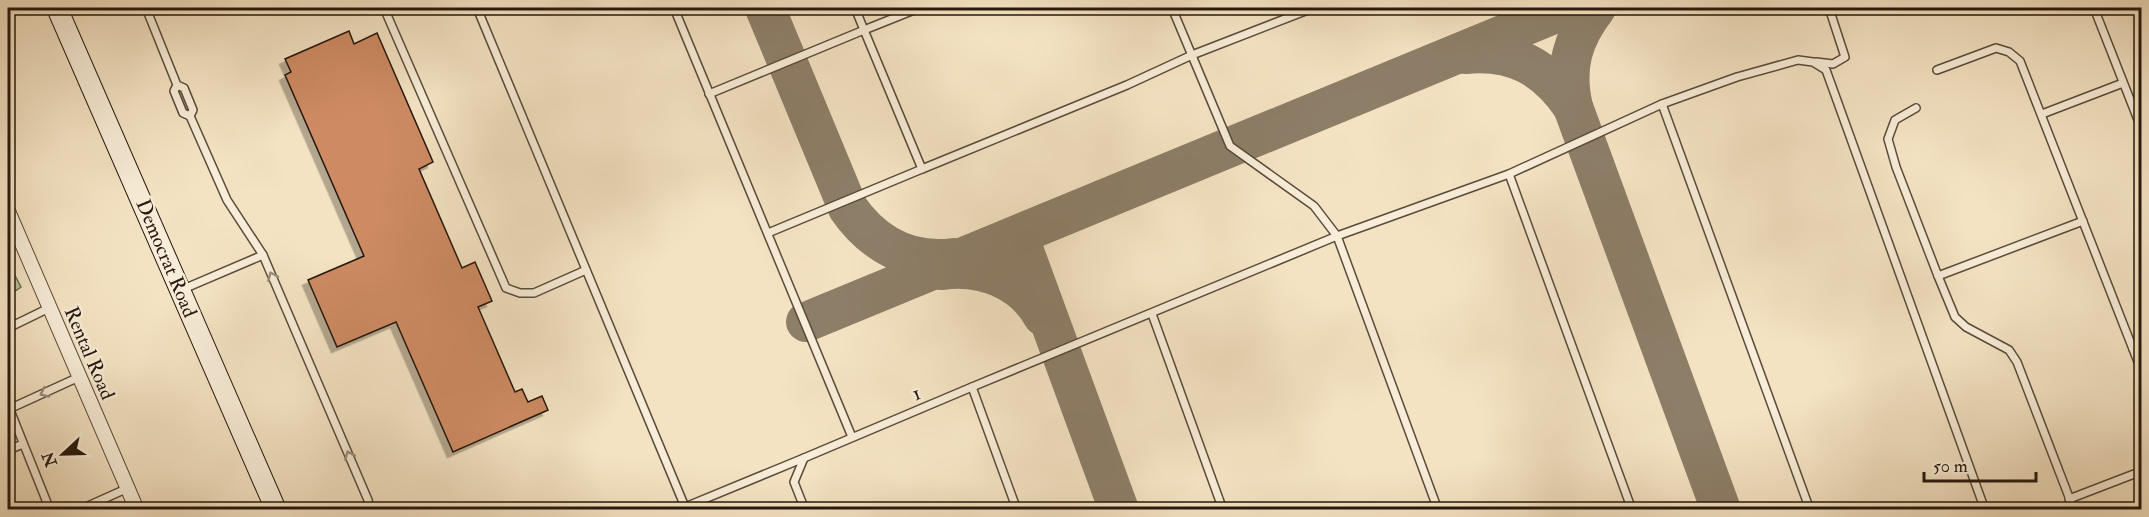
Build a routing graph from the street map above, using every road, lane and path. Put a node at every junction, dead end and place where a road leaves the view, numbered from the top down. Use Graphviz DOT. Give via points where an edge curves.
graph roads {
  1 [pos="146,8"];
  2 [pos="384,8"];
  3 [pos="477,8"];
  4 [pos="674,8"];
  5 [pos="855,8"];
  6 [pos="919,8"];
  7 [pos="1172,8"];
  8 [pos="1313,8"];
  9 [pos="1829,8"];
  10 [pos="2094,8"];
  11 [pos="61,10"];
  12 [pos="864,30"];
  13 [pos="1192,55"];
  14 [pos="1813,62"];
  15 [pos="1937,70"];
  16 [pos="2123,83"];
  17 [pos="709,94"];
  18 [pos="1662,104"];
  19 [pos="1916,108"];
  20 [pos="2042,114"];
  21 [pos="2142,130"];
  22 [pos="922,169"];
  23 [pos="1509,174"];
  24 [pos="8,211"];
  25 [pos="2083,221"];
  26 [pos="768,233"];
  27 [pos="1338,236"];
  28 [pos="263,255"];
  29 [pos="586,270"];
  30 [pos="1938,276"];
  31 [pos="180,290"];
  32 [pos="49,308"];
  33 [pos="1152,314"];
  34 [pos="8,328"];
  35 [pos="2142,346"];
  36 [pos="2133,349"];
  37 [pos="2142,372"];
  38 [pos="79,377"];
  39 [pos="972,387"];
  40 [pos="8,407"];
  41 [pos="852,437"];
  42 [pos="23,444"];
  43 [pos="8,450"];
  44 [pos="804,458"];
  45 [pos="2142,471"];
  46 [pos="128,488"];
  47 [pos="2070,499"];
  48 [pos="50,510"];
  49 [pos="79,510"];
  50 [pos="137,510"];
  51 [pos="276,510"];
  52 [pos="370,510"];
  53 [pos="805,510"];
  54 [pos="1017,510"];
  55 [pos="1224,510"];
  56 [pos="1437,510"];
  57 [pos="1632,510"];
  58 [pos="1810,510"];
  59 [pos="1985,510"];
  60 [pos="2074,510"];
  1 -- 28 [label="lane" via="177,85 174,91 183,113 190,116 227,200"];
  2 -- 29 [label="lane" via="506,288 534,293"];
  3 -- 29 [label="lane"];
  4 -- 17 [label="lane"];
  5 -- 12 [label="lane"];
  6 -- 12 [label="lane"];
  7 -- 13 [label="lane"];
  8 -- 13 [label="lane"];
  9 -- 14 [label="lane, 1" via="1845,57 1833,64"];
  10 -- 16 [label="lane"];
  11 -- 31 [label="main road, Democrat Road"];
  12 -- 17 [label="lane"];
  12 -- 22 [label="lane"];
  13 -- 22 [label="lane"];
  13 -- 27 [label="lane" via="1230,146 1314,207"];
  14 -- 18 [label="lane, 1" via="1798,60"];
  14 -- 59 [label="lane" via="1826,70"];
  15 -- 20 [label="lane" via="1996,48 2009,52 2025,70"];
  16 -- 20 [label="lane"];
  16 -- 21 [label="lane"];
  17 -- 26 [label="lane"];
  18 -- 23 [label="lane, 1"];
  18 -- 58 [label="lane"];
  19 -- 30 [label="lane" via="1895,120 1888,138"];
  20 -- 25 [label="lane"];
  22 -- 26 [label="lane"];
  23 -- 27 [label="lane, 1"];
  23 -- 57 [label="lane"];
  24 -- 32 [label="street, Rental Road"];
  25 -- 30 [label="lane"];
  25 -- 36 [label="lane"];
  26 -- 41 [label="lane"];
  27 -- 33 [label="lane, 1"];
  27 -- 56 [label="lane"];
  28 -- 31 [label="lane"];
  52 -- 28 [label="lane, one-way"];
  29 -- 44 [label="lane, 1" via="685,507"];
  30 -- 47 [label="lane" via="1955,317 2009,350 2017,362"];
  31 -- 51 [label="main road, Democrat Road"];
  32 -- 34 [label="lane"];
  32 -- 38 [label="street, Rental Road"];
  33 -- 39 [label="lane, 1"];
  33 -- 55 [label="lane"];
  35 -- 36 [label="lane"];
  36 -- 37 [label="lane"];
  38 -- 40 [label="lane, one-way"];
  38 -- 46 [label="street, Rental Road"];
  39 -- 41 [label="lane, 1"];
  39 -- 54 [label="lane"];
  40 -- 42 [label="lane"];
  41 -- 44 [label="lane, 1"];
  42 -- 43 [label="lane"];
  42 -- 48 [label="lane"];
  44 -- 53 [label="lane" via="794,482"];
  45 -- 47 [label="lane"];
  46 -- 49 [label="lane"];
  46 -- 50 [label="street, Rental Road"];
  47 -- 60 [label="lane"];
}
